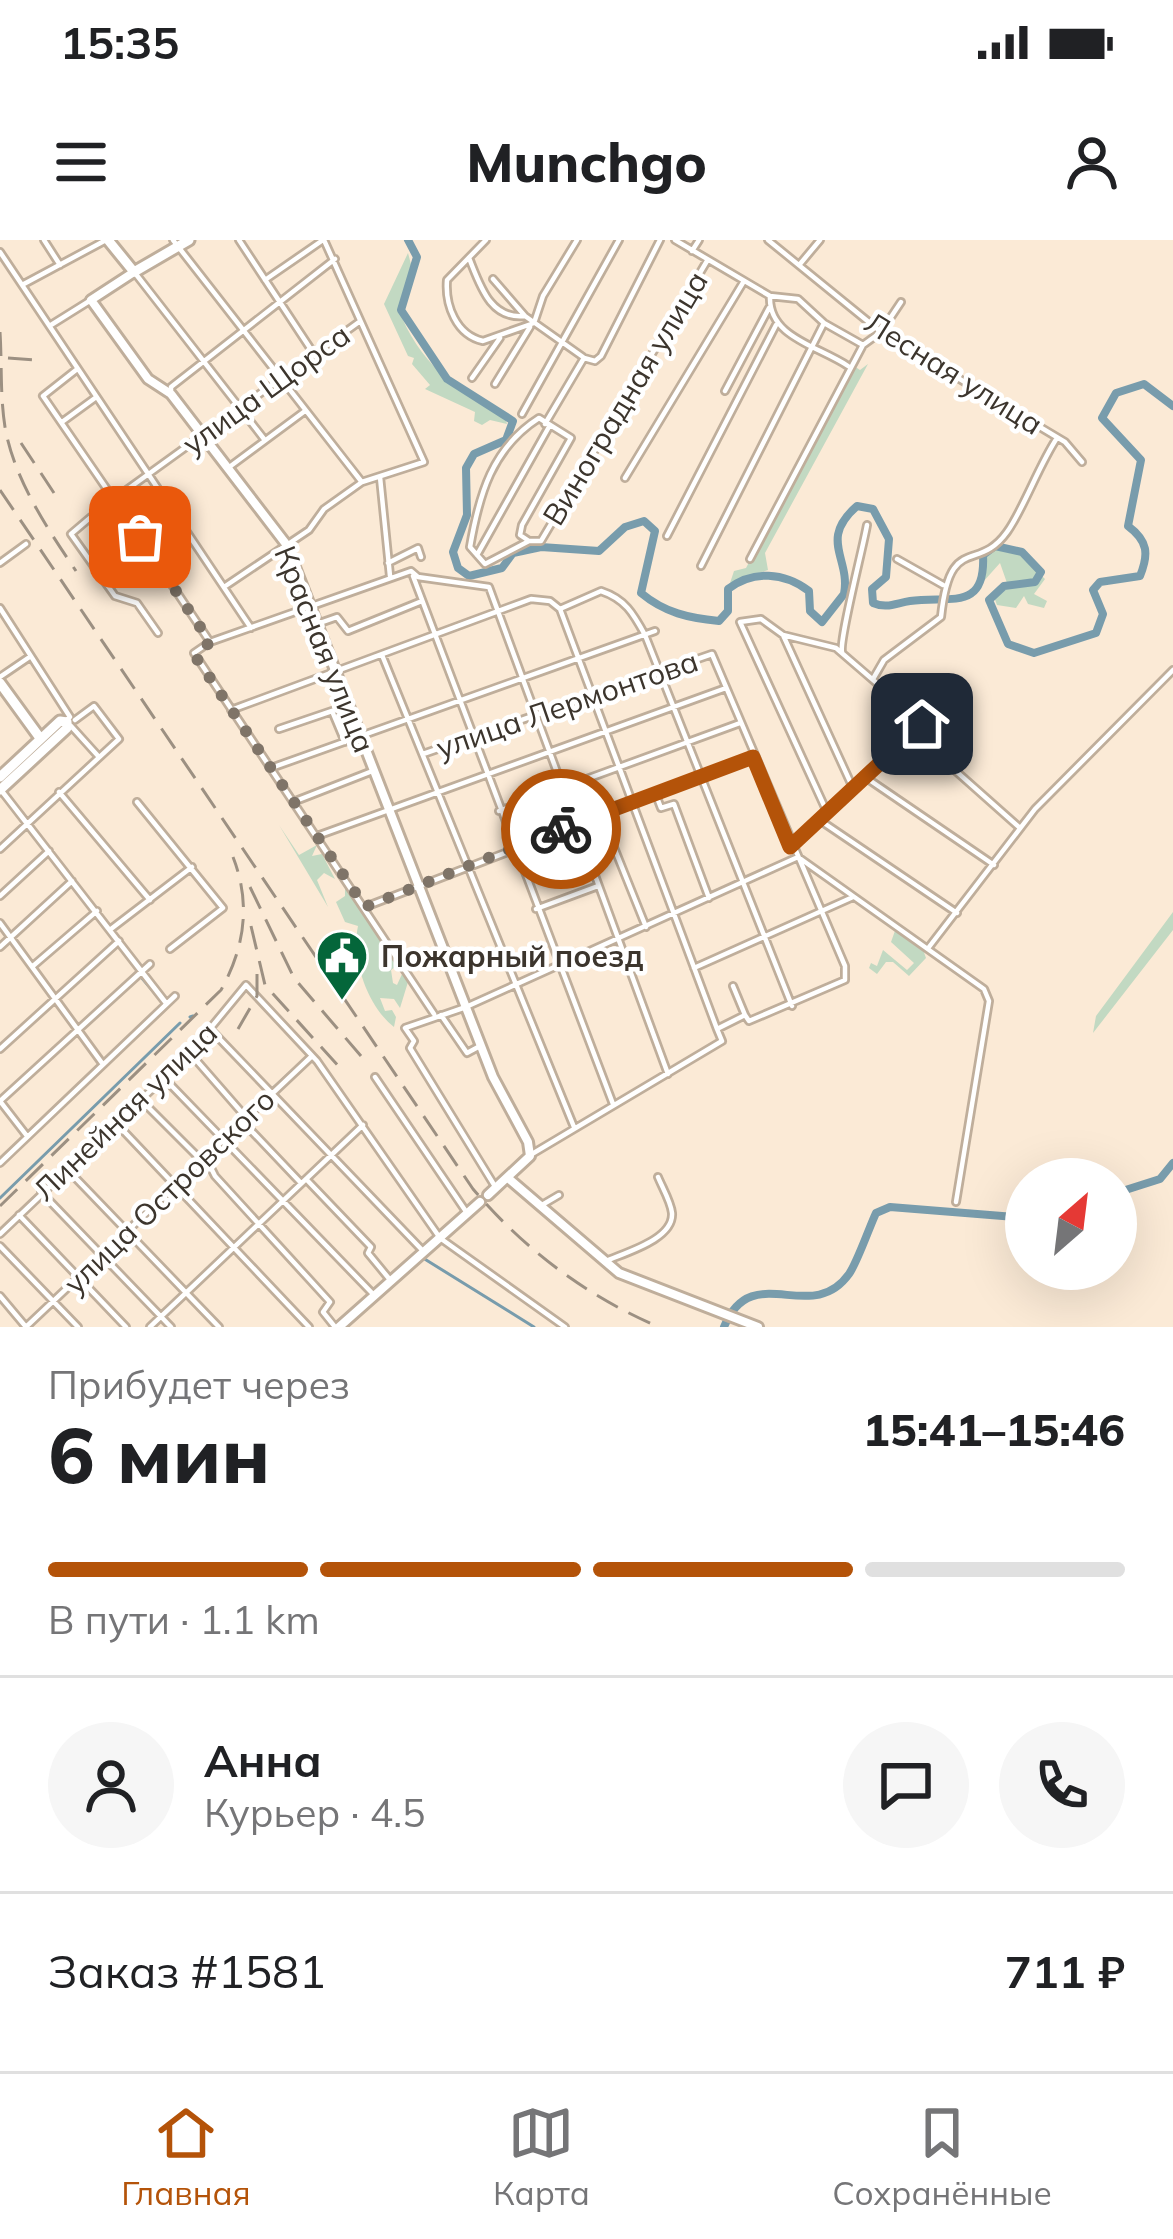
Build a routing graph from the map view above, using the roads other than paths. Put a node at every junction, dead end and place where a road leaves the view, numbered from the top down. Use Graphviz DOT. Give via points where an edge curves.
graph roads {
  1 [pos="44,240"];
  2 [pos="107,240"];
  3 [pos="188,240"];
  4 [pos="238,240"];
  5 [pos="323,240"];
  6 [pos="486,240"];
  7 [pos="577,240"];
  8 [pos="619,240"];
  9 [pos="660,240"];
  10 [pos="675,240"];
  11 [pos="699,240"];
  12 [pos="768,240"];
  13 [pos="820,240"];
  14 [pos="175,243"];
  15 [pos="692,250"];
  16 [pos="0,253"];
  17 [pos="469,258"];
  18 [pos="335,260"];
  19 [pos="707,261"];
  20 [pos="800,264"];
  21 [pos="60,266"];
  22 [pos="134,272"];
  23 [pos="493,278"];
  24 [pos="265,280"];
  25 [pos="743,281"];
  26 [pos="22,285"];
  27 [pos="770,296"];
  28 [pos="279,299"];
  29 [pos="91,300"];
  30 [pos="901,302"];
  31 [pos="770,308"];
  32 [pos="525,316"];
  33 [pos="359,322"];
  34 [pos="824,323"];
  35 [pos="51,325"];
  36 [pos="532,325"];
  37 [pos="776,325"];
  38 [pos="240,328"];
  39 [pos="881,332"];
  40 [pos="500,338"];
  41 [pos="563,343"];
  42 [pos="814,344"];
  43 [pos="863,345"];
  44 [pos="314,354"];
  45 [pos="584,358"];
  46 [pos="202,359"];
  47 [pos="850,367"];
  48 [pos="76,370"];
  49 [pos="472,378"];
  50 [pos="279,379"];
  51 [pos="495,384"];
  52 [pos="725,392"];
  53 [pos="171,394"];
  54 [pos="95,398"];
  55 [pos="239,406"];
  56 [pos="305,411"];
  57 [pos="522,414"];
  58 [pos="62,422"];
  59 [pos="547,424"];
  60 [pos="202,434"];
  61 [pos="1057,438"];
  62 [pos="264,439"];
  63 [pos="1082,462"];
  64 [pos="228,468"];
  65 [pos="147,475"];
  66 [pos="380,477"];
  67 [pos="625,478"];
  68 [pos="362,482"];
  69 [pos="114,499"];
  70 [pos="175,515"];
  71 [pos="128,520"];
  72 [pos="867,525"];
  73 [pos="668,536"];
  74 [pos="142,540"];
  75 [pos="529,542"];
  76 [pos="26,544"];
  77 [pos="286,544"];
  78 [pos="477,555"];
  79 [pos="421,557"];
  80 [pos="750,559"];
  81 [pos="897,559"];
  82 [pos="0,562"];
  83 [pos="388,563"];
  84 [pos="701,566"];
  85 [pos="411,571"];
  86 [pos="390,576"];
  87 [pos="944,585"];
  88 [pos="224,587"];
  89 [pos="422,601"];
  90 [pos="310,606"];
  91 [pos="0,608"];
  92 [pos="560,609"];
  93 [pos="499,613"];
  94 [pos="317,624"];
  95 [pos="251,628"];
  96 [pos="655,631"];
  97 [pos="158,633"];
  98 [pos="435,635"];
  99 [pos="645,635"];
  100 [pos="783,635"];
  101 [pos="210,642"];
  102 [pos="842,652"];
  103 [pos="382,655"];
  104 [pos="28,658"];
  105 [pos="579,659"];
  106 [pos="1173,670"];
  107 [pos="337,671"];
  108 [pos="658,671"];
  109 [pos="523,679"];
  110 [pos="873,679"];
  111 [pos="0,680"];
  112 [pos="726,688"];
  113 [pos="591,693"];
  114 [pos="944,700"];
  115 [pos="459,701"];
  116 [pos="672,707"];
  117 [pos="231,710"];
  118 [pos="535,714"];
  119 [pos="406,720"];
  120 [pos="68,722"];
  121 [pos="740,723"];
  122 [pos="923,723"];
  123 [pos="279,729"];
  124 [pos="605,731"];
  125 [pos="913,733"];
  126 [pos="361,736"];
  127 [pos="471,736"];
  128 [pos="40,738"];
  129 [pos="345,742"];
  130 [pos="686,742"];
  131 [pos="548,752"];
  132 [pos="423,754"];
  133 [pos="99,757"];
  134 [pos="753,757"];
  135 [pos="618,766"];
  136 [pos="270,768"];
  137 [pos="375,770"];
  138 [pos="484,772"];
  139 [pos="699,776"];
  140 [pos="0,777"];
  141 [pos="865,777"];
  142 [pos="562,788"];
  143 [pos="853,788"];
  144 [pos="0,790"];
  145 [pos="436,790"];
  146 [pos="59,792"];
  147 [pos="656,794"];
  148 [pos="632,801"];
  149 [pos="137,802"];
  150 [pos="293,802"];
  151 [pos="389,808"];
  152 [pos="499,811"];
  153 [pos="826,812"];
  154 [pos="601,814"];
  155 [pos="818,819"];
  156 [pos="27,821"];
  157 [pos="574,824"];
  158 [pos="1020,828"];
  159 [pos="317,836"];
  160 [pos="790,847"];
  161 [pos="513,848"];
  162 [pos="0,849"];
  163 [pos="50,850"];
  164 [pos="795,858"];
  165 [pos="994,865"];
  166 [pos="466,866"];
  167 [pos="192,867"];
  168 [pos="72,881"];
  169 [pos="741,884"];
  170 [pos="419,885"];
  171 [pos="598,886"];
  172 [pos="0,896"];
  173 [pos="854,896"];
  174 [pos="709,898"];
  175 [pos="150,900"];
  176 [pos="365,907"];
  177 [pos="536,909"];
  178 [pos="820,910"];
  179 [pos="97,911"];
  180 [pos="957,913"];
  181 [pos="674,914"];
  182 [pos="0,923"];
  183 [pos="646,927"];
  184 [pos="111,930"];
  185 [pos="10,937"];
  186 [pos="762,938"];
  187 [pos="119,940"];
  188 [pos="619,940"];
  189 [pos="0,946"];
  190 [pos="929,947"];
  191 [pos="170,949"];
  192 [pos="150,964"];
  193 [pos="558,965"];
  194 [pos="33,967"];
  195 [pos="694,968"];
  196 [pos="141,970"];
  197 [pos="514,986"];
  198 [pos="733,986"];
  199 [pos="175,996"];
  200 [pos="55,998"];
  201 [pos="166,1004"];
  202 [pos="792,1006"];
  203 [pos="466,1007"];
  204 [pos="437,1015"];
  205 [pos="745,1015"];
  206 [pos="78,1029"];
  207 [pos="717,1029"];
  208 [pos="211,1030"];
  209 [pos="481,1046"];
  210 [pos="0,1049"];
  211 [pos="190,1053"];
  212 [pos="312,1056"];
  213 [pos="103,1063"];
  214 [pos="668,1074"];
  215 [pos="375,1077"];
  216 [pos="164,1078"];
  217 [pos="272,1092"];
  218 [pos="141,1100"];
  219 [pos="0,1101"];
  220 [pos="614,1107"];
  221 [pos="242,1121"];
  222 [pos="116,1124"];
  223 [pos="363,1125"];
  224 [pos="574,1127"];
  225 [pos="27,1136"];
  226 [pos="223,1138"];
  227 [pos="529,1143"];
  228 [pos="540,1147"];
  229 [pos="331,1154"];
  230 [pos="530,1156"];
  231 [pos="203,1158"];
  232 [pos="0,1163"];
  233 [pos="65,1167"];
  234 [pos="658,1177"];
  235 [pos="508,1178"];
  236 [pos="303,1181"];
  237 [pos="175,1184"];
  238 [pos="41,1192"];
  239 [pos="488,1195"];
  240 [pos="559,1195"];
  241 [pos="283,1201"];
  242 [pos="956,1202"];
  243 [pos="537,1207"];
  244 [pos="467,1213"];
  245 [pos="19,1215"];
  246 [pos="260,1222"];
  247 [pos="126,1231"];
  248 [pos="0,1234"];
  249 [pos="440,1238"];
  250 [pos="0,1246"];
  251 [pos="235,1247"];
  252 [pos="424,1252"];
  253 [pos="101,1255"];
  254 [pos="604,1262"];
  255 [pos="78,1277"];
  256 [pos="391,1281"];
  257 [pos="186,1293"];
  258 [pos="0,1296"];
  259 [pos="374,1296"];
  260 [pos="55,1300"];
  261 [pos="161,1316"];
  262 [pos="26,1327"];
  263 [pos="78,1327"];
  264 [pos="126,1327"];
  265 [pos="150,1327"];
  266 [pos="171,1327"];
  267 [pos="219,1327"];
  268 [pos="309,1327"];
  269 [pos="337,1327"];
  270 [pos="565,1327"];
  271 [pos="758,1327"];
  1 -- 21 [label="street"];
  2 -- 21 [label="street"];
  2 -- 22 [label="main road"];
  3 -- 14 [label="main road"];
  4 -- 24 [label="street"];
  5 -- 18 [label="street"];
  5 -- 24 [label="street"];
  6 -- 17 [label="street"];
  7 -- 36 [label="street"];
  8 -- 41 [label="street"];
  9 -- 45 [label="street" via="601,356"];
  10 -- 15 [label="street"];
  11 -- 15 [label="street"];
  12 -- 20 [label="street, Лесная улица"];
  13 -- 20 [label="street"];
  14 -- 22 [label="main road"];
  14 -- 38 [label="street"];
  15 -- 19 [label="street"];
  16 -- 26 [label="street"];
  17 -- 32 [label="street" via="492,305"];
  17 -- 40 [label="street" via="447,280 447,300 470,338"];
  18 -- 28 [label="street"];
  18 -- 33 [label="street"];
  19 -- 25 [label="street"];
  19 -- 75 [label="street, Виноградная улица" via="542,541"];
  20 -- 39 [label="street, Лесная улица"];
  21 -- 26 [label="street"];
  22 -- 29 [label="street"];
  22 -- 46 [label="street"];
  23 -- 32 [label="street"];
  24 -- 28 [label="street"];
  25 -- 27 [label="street"];
  25 -- 67 [label="street"];
  26 -- 35 [label="street"];
  27 -- 31 [label="street"];
  27 -- 34 [label="street" via="799,299"];
  28 -- 38 [label="street"];
  28 -- 44 [label="street"];
  29 -- 35 [label="street"];
  29 -- 53 [label="street, Красная улица" via="148,380"];
  30 -- 39 [label="street"];
  31 -- 37 [label="street"];
  31 -- 52 [label="street"];
  32 -- 36 [label="street"];
  33 -- 44 [label="street, улица Щорса"];
  33 -- 66 [label="street" via="422,465"];
  34 -- 42 [label="street"];
  34 -- 43 [label="street"];
  35 -- 48 [label="street"];
  36 -- 40 [label="street"];
  36 -- 41 [label="street"];
  36 -- 51 [label="street"];
  37 -- 42 [label="street"];
  37 -- 73 [label="street"];
  38 -- 46 [label="street"];
  38 -- 50 [label="street"];
  39 -- 43 [label="street"];
  39 -- 61 [label="street, Лесная улица"];
  40 -- 49 [label="street"];
  41 -- 45 [label="street"];
  41 -- 57 [label="street"];
  42 -- 47 [label="street"];
  42 -- 84 [label="street"];
  43 -- 47 [label="street"];
  44 -- 50 [label="street, улица Щорса"];
  45 -- 59 [label="street"];
  46 -- 53 [label="street"];
  46 -- 55 [label="street"];
  47 -- 80 [label="street"];
  48 -- 54 [label="street"];
  48 -- 58 [label="street" via="43,395"];
  50 -- 55 [label="street, улица Щорса"];
  50 -- 56 [label="street"];
  53 -- 60 [label="street, Красная улица"];
  54 -- 58 [label="street"];
  54 -- 65 [label="street"];
  55 -- 60 [label="street, улица Щорса"];
  55 -- 62 [label="street"];
  56 -- 62 [label="street"];
  56 -- 68 [label="street"];
  58 -- 69 [label="street"];
  59 -- 75 [label="street" via="571,442 522,525"];
  59 -- 78 [label="street"];
  59 -- 78 [label="street" via="539,418 527,426 487,476 470,547"];
  60 -- 64 [label="street, Красная улица"];
  60 -- 65 [label="street, улица Щорса"];
  61 -- 63 [label="street, Лесная улица"];
  61 -- 87 [label="street" via="1004,537 957,562"];
  62 -- 64 [label="street"];
  64 -- 77 [label="street, Красная улица"];
  65 -- 69 [label="street, улица Щорса"];
  65 -- 70 [label="street"];
  66 -- 68 [label="street"];
  66 -- 83 [label="street"];
  68 -- 77 [label="street"];
  69 -- 71 [label="street"];
  70 -- 74 [label="street"];
  70 -- 88 [label="street"];
  72 -- 102 [label="street" via="853,607 838,635"];
  74 -- 97 [label="street" via="126,558 91,517 71,534 115,596 137,603"];
  74 -- 101 [label="street"];
  75 -- 78 [label="street" via="492,564"];
  76 -- 82 [label="street"];
  77 -- 88 [label="street"];
  77 -- 90 [label="street, Красная улица"];
  79 -- 83 [label="street" via="418,548"];
  81 -- 87 [label="street"];
  83 -- 86 [label="street"];
  85 -- 86 [label="street"];
  85 -- 89 [label="street"];
  85 -- 93 [label="street" via="489,587"];
  86 -- 90 [label="street"];
  87 -- 110 [label="street" via="941,616 884,660"];
  88 -- 95 [label="street"];
  89 -- 94 [label="street" via="348,631 337,617"];
  89 -- 98 [label="street"];
  90 -- 94 [label="street, Красная улица"];
  90 -- 95 [label="street"];
  91 -- 120 [label="street"];
  92 -- 93 [label="street" via="541,598"];
  92 -- 99 [label="street" via="601,591 632,611"];
  92 -- 105 [label="street"];
  93 -- 98 [label="street"];
  93 -- 109 [label="street"];
  94 -- 107 [label="street, Красная улица"];
  95 -- 101 [label="street"];
  96 -- 99 [label="street"];
  98 -- 103 [label="street"];
  98 -- 115 [label="street"];
  99 -- 105 [label="street"];
  99 -- 108 [label="street"];
  100 -- 102 [label="street"];
  100 -- 143 [label="street"];
  100 -- 153 [label="street" via="761,619 740,622"];
  101 -- 117 [label="street" via="194,653"];
  102 -- 110 [label="street"];
  103 -- 107 [label="street"];
  103 -- 119 [label="street"];
  104 -- 111 [label="street"];
  105 -- 109 [label="street"];
  105 -- 113 [label="street"];
  106 -- 158 [label="street"];
  107 -- 117 [label="street"];
  107 -- 126 [label="street, Красная улица"];
  108 -- 112 [label="street, улица Лермонтова" via="712,654"];
  108 -- 113 [label="street, улица Лермонтова"];
  108 -- 116 [label="street"];
  109 -- 115 [label="street"];
  109 -- 118 [label="street"];
  110 -- 122 [label="street"];
  111 -- 128 [label="main road"];
  112 -- 116 [label="street"];
  112 -- 121 [label="street"];
  113 -- 118 [label="street, улица Лермонтова"];
  113 -- 124 [label="street"];
  114 -- 122 [label="street"];
  115 -- 119 [label="street"];
  115 -- 127 [label="street"];
  116 -- 124 [label="street"];
  116 -- 130 [label="street"];
  117 -- 136 [label="street"];
  118 -- 127 [label="street, улица Лермонтова"];
  118 -- 131 [label="street"];
  119 -- 126 [label="street"];
  119 -- 132 [label="street"];
  120 -- 128 [label="main road"];
  120 -- 133 [label="street"];
  120 -- 133 [label="street" via="94,706 119,739"];
  120 -- 144 [label="main road"];
  121 -- 130 [label="street"];
  121 -- 134 [label="street"];
  122 -- 125 [label="street"];
  123 -- 129 [label="street" via="332,711"];
  124 -- 131 [label="street"];
  124 -- 135 [label="street"];
  125 -- 141 [label="street"];
  125 -- 158 [label="street"];
  126 -- 129 [label="street"];
  126 -- 137 [label="street, Красная улица"];
  127 -- 132 [label="street, улица Лермонтова"];
  127 -- 138 [label="street"];
  128 -- 140 [label="main road"];
  129 -- 136 [label="street"];
  130 -- 135 [label="street"];
  130 -- 139 [label="street"];
  131 -- 138 [label="street"];
  131 -- 142 [label="street"];
  132 -- 145 [label="street"];
  133 -- 146 [label="street"];
  134 -- 139 [label="street"];
  134 -- 160 [label="street"];
  135 -- 142 [label="street"];
  135 -- 148 [label="street"];
  136 -- 150 [label="street"];
  137 -- 150 [label="street"];
  137 -- 151 [label="street, Красная улица"];
  138 -- 145 [label="street"];
  138 -- 152 [label="street"];
  139 -- 147 [label="street"];
  139 -- 169 [label="street"];
  141 -- 143 [label="street"];
  141 -- 165 [label="street"];
  142 -- 152 [label="street"];
  142 -- 157 [label="street"];
  143 -- 153 [label="street"];
  144 -- 156 [label="street"];
  145 -- 151 [label="street"];
  145 -- 166 [label="street"];
  146 -- 156 [label="street"];
  146 -- 175 [label="street"];
  147 -- 148 [label="street"];
  147 -- 174 [label="street" via="662,808 674,804"];
  148 -- 154 [label="street"];
  148 -- 181 [label="street"];
  149 -- 167 [label="street"];
  150 -- 159 [label="street"];
  151 -- 159 [label="street"];
  151 -- 170 [label="street, Красная улица"];
  152 -- 161 [label="street"];
  153 -- 155 [label="street"];
  154 -- 157 [label="street"];
  154 -- 183 [label="street"];
  155 -- 160 [label="street"];
  155 -- 180 [label="street"];
  156 -- 162 [label="street"];
  156 -- 163 [label="street"];
  157 -- 161 [label="street"];
  157 -- 171 [label="street"];
  158 -- 165 [label="street"];
  159 -- 176 [label="street"];
  160 -- 164 [label="street"];
  161 -- 166 [label="street"];
  161 -- 177 [label="street"];
  163 -- 168 [label="street"];
  163 -- 172 [label="street"];
  164 -- 169 [label="street"];
  164 -- 173 [label="street"];
  164 -- 178 [label="street"];
  165 -- 180 [label="street"];
  166 -- 170 [label="street"];
  166 -- 197 [label="street"];
  167 -- 175 [label="street"];
  167 -- 191 [label="street" via="224,908"];
  168 -- 179 [label="street"];
  168 -- 185 [label="street"];
  169 -- 174 [label="street"];
  169 -- 186 [label="street"];
  170 -- 176 [label="street"];
  170 -- 203 [label="street, Красная улица"];
  171 -- 177 [label="street"];
  171 -- 188 [label="street"];
  173 -- 178 [label="street"];
  173 -- 190 [label="street"];
  174 -- 181 [label="street"];
  175 -- 184 [label="street"];
  176 -- 204 [label="street"];
  177 -- 193 [label="street"];
  178 -- 186 [label="street"];
  178 -- 202 [label="street" via="845,980"];
  179 -- 184 [label="street"];
  179 -- 194 [label="street"];
  180 -- 190 [label="street"];
  181 -- 183 [label="street"];
  181 -- 195 [label="street"];
  182 -- 185 [label="street"];
  183 -- 188 [label="street"];
  184 -- 187 [label="street"];
  185 -- 189 [label="street"];
  185 -- 194 [label="street"];
  186 -- 195 [label="street"];
  186 -- 202 [label="street"];
  187 -- 196 [label="street"];
  187 -- 200 [label="street"];
  188 -- 193 [label="street"];
  188 -- 214 [label="street"];
  190 -- 242 [label="street" via="985,989 989,1001"];
  192 -- 196 [label="street"];
  193 -- 197 [label="street"];
  193 -- 220 [label="street"];
  194 -- 200 [label="street"];
  195 -- 207 [label="street"];
  196 -- 201 [label="street"];
  196 -- 206 [label="street"];
  197 -- 203 [label="street"];
  197 -- 224 [label="street"];
  198 -- 205 [label="street"];
  199 -- 201 [label="street"];
  200 -- 206 [label="street"];
  200 -- 210 [label="street"];
  201 -- 213 [label="street"];
  202 -- 205 [label="street" via="749,1022"];
  203 -- 204 [label="street"];
  203 -- 209 [label="street, Красная улица"];
  204 -- 209 [label="street, Красная улица" via="467,1053"];
  204 -- 239 [label="street" via="405,1028 410,1048"];
  205 -- 207 [label="street"];
  206 -- 213 [label="street"];
  206 -- 219 [label="street"];
  207 -- 214 [label="street" via="722,1041"];
  208 -- 211 [label="street, Линейная улица"];
  208 -- 212 [label="street, Линейная улица" via="246,985"];
  208 -- 217 [label="street"];
  209 -- 227 [label="street, Красная улица"];
  211 -- 216 [label="street, Линейная улица"];
  211 -- 221 [label="street"];
  212 -- 217 [label="street, улица Островского"];
  212 -- 223 [label="street"];
  213 -- 225 [label="street"];
  214 -- 220 [label="street"];
  215 -- 244 [label="street"];
  216 -- 218 [label="street, Линейная улица"];
  216 -- 226 [label="street"];
  217 -- 221 [label="street, улица Островского"];
  217 -- 229 [label="street"];
  218 -- 222 [label="street, Линейная улица"];
  218 -- 231 [label="street"];
  219 -- 225 [label="street"];
  220 -- 224 [label="street"];
  221 -- 226 [label="street, улица Островского"];
  221 -- 236 [label="street"];
  222 -- 233 [label="street, Линейная улица"];
  222 -- 237 [label="street"];
  223 -- 229 [label="street"];
  223 -- 249 [label="street"];
  224 -- 228 [label="street"];
  225 -- 232 [label="street"];
  226 -- 231 [label="street, улица Островского"];
  226 -- 241 [label="street"];
  227 -- 228 [label="street"];
  227 -- 230 [label="street, Красная улица"];
  228 -- 230 [label="street"];
  229 -- 236 [label="street"];
  229 -- 252 [label="street"];
  230 -- 235 [label="street"];
  231 -- 237 [label="street, улица Островского"];
  231 -- 246 [label="street"];
  233 -- 238 [label="street, Линейная улица"];
  233 -- 247 [label="street"];
  234 -- 254 [label="street" via="672,1211 669,1225"];
  235 -- 239 [label="street"];
  235 -- 243 [label="street"];
  236 -- 241 [label="street"];
  236 -- 256 [label="street" via="371,1246 368,1253"];
  237 -- 247 [label="street, улица Островского"];
  237 -- 251 [label="street"];
  238 -- 245 [label="street, Линейная улица"];
  238 -- 253 [label="street"];
  239 -- 244 [label="street"];
  240 -- 243 [label="street"];
  241 -- 246 [label="street"];
  241 -- 259 [label="street"];
  243 -- 254 [label="street"];
  244 -- 249 [label="street"];
  245 -- 248 [label="street, Линейная улица"];
  245 -- 255 [label="street"];
  246 -- 251 [label="street"];
  246 -- 269 [label="street" via="330,1302 322,1312"];
  247 -- 253 [label="street, улица Островского"];
  247 -- 257 [label="street"];
  249 -- 252 [label="street"];
  249 -- 270 [label="street"];
  250 -- 260 [label="street"];
  251 -- 257 [label="street"];
  251 -- 268 [label="street"];
  252 -- 256 [label="street"];
  253 -- 255 [label="street, улица Островского"];
  253 -- 261 [label="street"];
  254 -- 271 [label="street"];
  255 -- 260 [label="street, улица Островского"];
  255 -- 264 [label="street"];
  256 -- 259 [label="street"];
  257 -- 261 [label="street"];
  257 -- 267 [label="street"];
  258 -- 262 [label="street"];
  259 -- 269 [label="street"];
  260 -- 262 [label="street, улица Островского"];
  260 -- 263 [label="street"];
  261 -- 265 [label="street"];
  261 -- 266 [label="street"];
}
